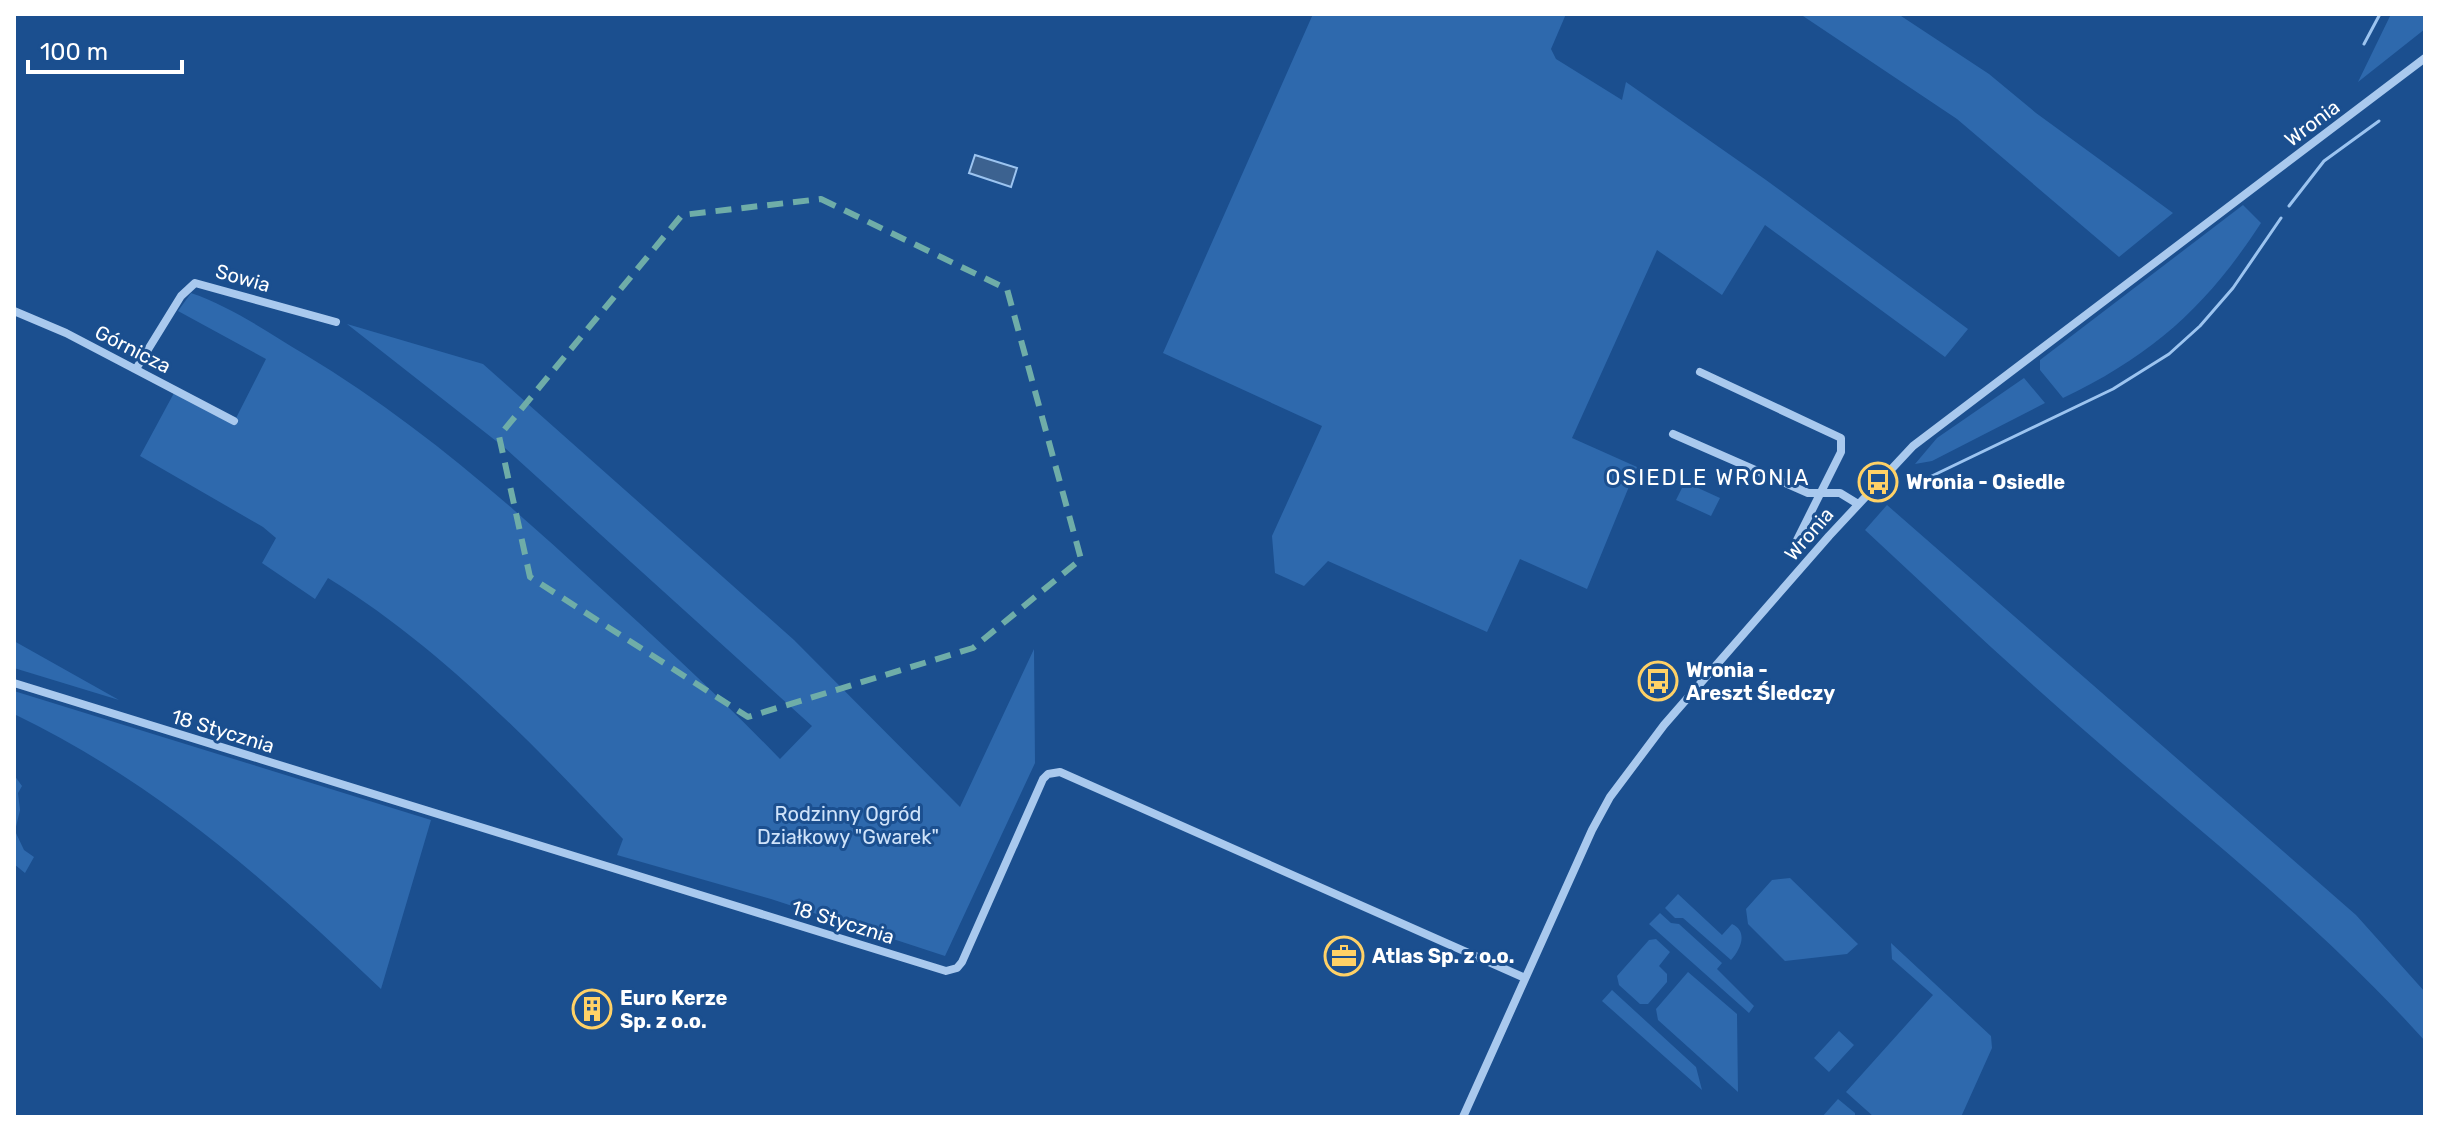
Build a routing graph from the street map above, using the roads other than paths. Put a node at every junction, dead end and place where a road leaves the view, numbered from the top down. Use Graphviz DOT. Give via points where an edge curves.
graph roads {
  1 [pos="2425,58"];
  2 [pos="14,311"];
  3 [pos="336,322"];
  4 [pos="136,369"];
  5 [pos="1700,372"];
  6 [pos="234,421"];
  7 [pos="1673,434"];
  8 [pos="1823,493"];
  9 [pos="1858,504"];
  10 [pos="1797,540"];
  11 [pos="14,683"];
  12 [pos="1525,978"];
  13 [pos="1463,1117"];
  1 -- 9 [label="street, Wronia" via="1934,428"];
  2 -- 4 [label="street, Górnicza"];
  3 -- 4 [label="street, Sowia" via="195,283 181,296"];
  4 -- 6 [label="street, Górnicza"];
  5 -- 8 [label="street" via="1839,436 1841,452"];
  7 -- 8 [label="street" via="1808,493"];
  8 -- 9 [label="street" via="1846,494"];
  8 -- 10 [label="street"];
  9 -- 12 [label="street, Wronia" via="1664,725 1610,797"];
  11 -- 12 [label="street, 18 Stycznia" via="946,971 962,962 1043,779 1060,772"];
  12 -- 13 [label="street, Wronia"];
}
